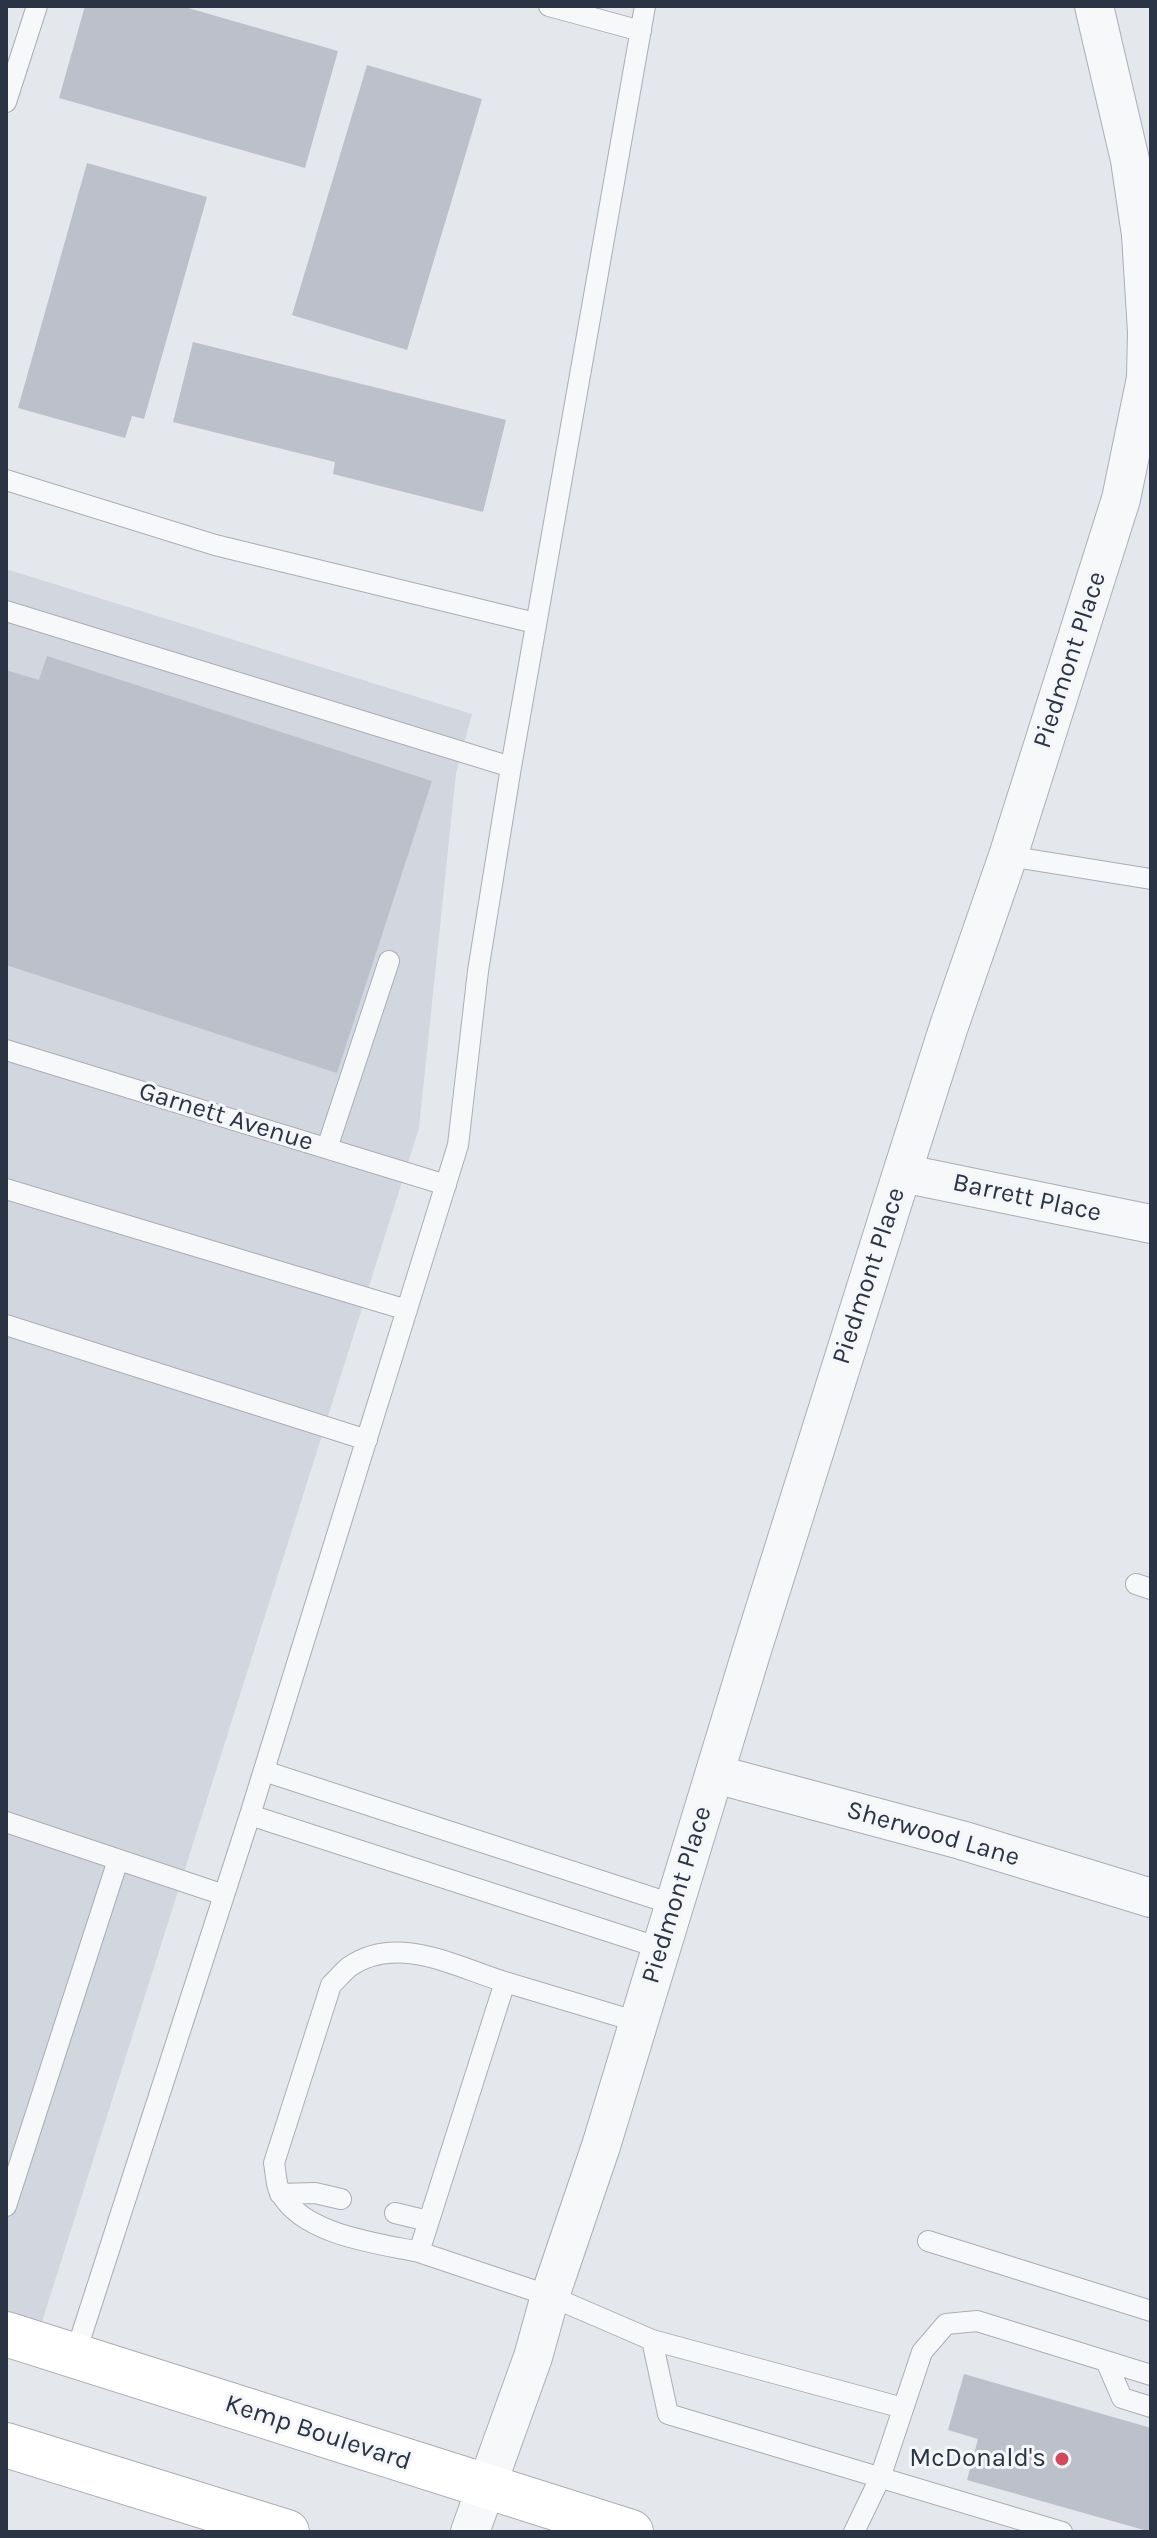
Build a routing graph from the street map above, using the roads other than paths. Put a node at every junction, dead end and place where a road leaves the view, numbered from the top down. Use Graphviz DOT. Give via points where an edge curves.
graph roads {
  1 [pos="37,6"];
  2 [pos="549,6"];
  3 [pos="645,6"];
  4 [pos="1094,6"];
  5 [pos="641,31"];
  6 [pos="6,102"];
  7 [pos="6,480"];
  8 [pos="1136,502"];
  9 [pos="6,611"];
  10 [pos="535,623"];
  11 [pos="511,767"];
  12 [pos="1008,856"];
  13 [pos="1151,879"];
  14 [pos="389,961"];
  15 [pos="6,1050"];
  16 [pos="327,1148"];
  17 [pos="902,1173"];
  18 [pos="446,1185"];
  19 [pos="6,1189"];
  20 [pos="1151,1224"];
  21 [pos="407,1310"];
  22 [pos="6,1325"];
  23 [pos="367,1440"];
  24 [pos="264,1771"];
  25 [pos="715,1774"];
  26 [pos="250,1815"];
  27 [pos="6,1822"];
  28 [pos="118,1860"];
  29 [pos="224,1895"];
  30 [pos="1151,1898"];
  31 [pos="675,1905"];
  32 [pos="660,1948"];
  33 [pos="505,1982"];
  34 [pos="638,2022"];
  35 [pos="280,2194"];
  36 [pos="341,2199"];
  37 [pos="6,2206"];
  38 [pos="395,2213"];
  39 [pos="428,2221"];
  40 [pos="928,2241"];
  41 [pos="419,2252"];
  42 [pos="550,2296"];
  43 [pos="1151,2311"];
  44 [pos="6,2334"];
  45 [pos="652,2340"];
  46 [pos="75,2355"];
  47 [pos="1106,2361"];
  48 [pos="1151,2375"];
  49 [pos="1151,2407"];
  50 [pos="903,2408"];
  51 [pos="6,2445"];
  52 [pos="880,2478"];
  53 [pos="486,2486"];
  54 [pos="571,2523"];
  55 [pos="287,2532"];
  56 [pos="470,2532"];
  57 [pos="631,2532"];
  58 [pos="854,2532"];
  59 [pos="1062,2532"];
  1 -- 6 [label="lane"];
  2 -- 5 [label="lane"];
  3 -- 5 [label="lane"];
  4 -- 8 [label="street, Piedmont Place" via="1130,160 1141,235 1146,378"];
  5 -- 10 [label="lane"];
  7 -- 10 [label="lane" via="215,545"];
  8 -- 12 [label="street, Piedmont Place"];
  9 -- 11 [label="lane"];
  10 -- 11 [label="lane"];
  11 -- 18 [label="lane" via="478,971 458,1145"];
  12 -- 13 [label="lane"];
  12 -- 17 [label="street, Piedmont Place"];
  14 -- 16 [label="lane"];
  15 -- 16 [label="lane, Garnett Avenue"];
  16 -- 18 [label="lane, Garnett Avenue"];
  17 -- 20 [label="street, Barrett Place"];
  17 -- 25 [label="street, Piedmont Place"];
  18 -- 21 [label="lane"];
  19 -- 21 [label="lane"];
  21 -- 23 [label="lane"];
  22 -- 23 [label="lane"];
  23 -- 24 [label="lane"];
  24 -- 26 [label="lane"];
  24 -- 31 [label="lane"];
  25 -- 30 [label="street, Sherwood Lane"];
  25 -- 31 [label="street, Piedmont Place"];
  26 -- 29 [label="lane"];
  26 -- 32 [label="lane"];
  27 -- 28 [label="lane"];
  28 -- 29 [label="lane"];
  28 -- 37 [label="lane"];
  29 -- 46 [label="lane"];
  31 -- 32 [label="street, Piedmont Place"];
  32 -- 34 [label="street, Piedmont Place"];
  33 -- 34 [label="lane"];
  33 -- 35 [label="lane" via="415,1953 392,1951 349,1967 331,1985 274,2163"];
  33 -- 39 [label="lane"];
  34 -- 42 [label="street, Piedmont Place"];
  35 -- 36 [label="lane"];
  35 -- 41 [label="lane" via="305,2220 356,2240"];
  38 -- 39 [label="lane"];
  39 -- 41 [label="lane"];
  40 -- 43 [label="lane"];
  41 -- 42 [label="lane"];
  42 -- 45 [label="lane"];
  42 -- 53 [label="street, Piedmont Place"];
  44 -- 46 [label="main road, Kemp Boulevard"];
  45 -- 50 [label="lane"];
  45 -- 52 [label="lane" via="668,2414"];
  46 -- 53 [label="main road, Kemp Boulevard"];
  47 -- 48 [label="lane"];
  47 -- 49 [label="lane" via="1122,2398"];
  47 -- 50 [label="lane" via="977,2321 946,2324 922,2352"];
  50 -- 52 [label="lane"];
  51 -- 55 [label="main road"];
  52 -- 58 [label="lane"];
  52 -- 59 [label="lane"];
  53 -- 54 [label="main road, Kemp Boulevard"];
  53 -- 56 [label="street, Piedmont Place"];
  54 -- 57 [label="main road, Kemp Boulevard"];
}
